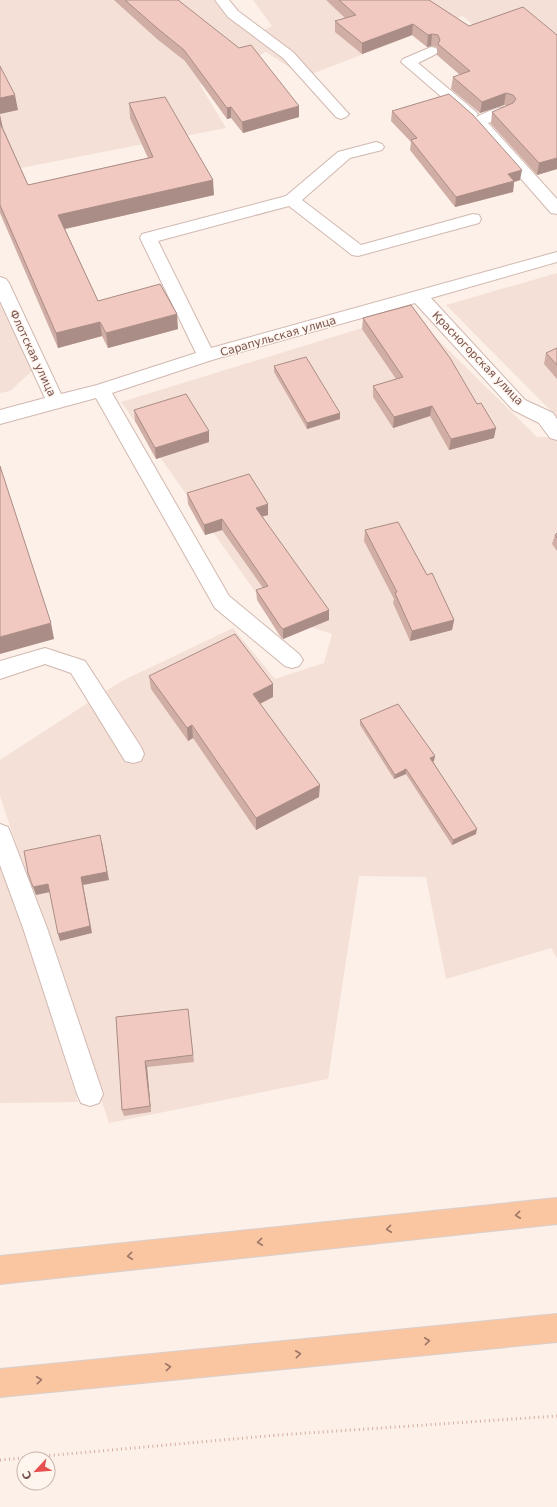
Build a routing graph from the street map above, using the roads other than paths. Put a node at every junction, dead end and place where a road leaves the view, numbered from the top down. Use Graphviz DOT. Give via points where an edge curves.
graph roads {
  1 [pos="222,0"];
  2 [pos="431,51"];
  3 [pos="505,111"];
  4 [pos="341,114"];
  5 [pos="478,121"];
  6 [pos="376,147"];
  7 [pos="292,200"];
  8 [pos="557,209"];
  9 [pos="473,219"];
  10 [pos="557,257"];
  11 [pos="0,283"];
  12 [pos="419,296"];
  13 [pos="206,356"];
  14 [pos="101,390"];
  15 [pos="56,402"];
  16 [pos="0,418"];
  17 [pos="557,432"];
  18 [pos="292,660"];
  19 [pos="0,670"];
  20 [pos="133,754"];
  21 [pos="0,834"];
  22 [pos="90,1094"];
  23 [pos="557,1211"];
  24 [pos="0,1270"];
  25 [pos="557,1328"];
  26 [pos="0,1384"];
  1 -- 4 [label="street" via="233,14 288,55"];
  2 -- 5 [label="street" via="408,62"];
  3 -- 5 [label="street"];
  5 -- 8 [label="street"];
  6 -- 7 [label="street" via="344,155"];
  7 -- 9 [label="street" via="358,251"];
  7 -- 13 [label="street" via="148,238"];
  10 -- 12 [label="street, Сарапульская улица"];
  11 -- 15 [label="street, Флотская улица"];
  12 -- 13 [label="street, Сарапульская улица"];
  12 -- 17 [label="street, Красногорская улица" via="519,405 546,418"];
  13 -- 14 [label="street, Сарапульская улица"];
  14 -- 15 [label="street, Сарапульская улица"];
  14 -- 18 [label="street" via="222,602"];
  15 -- 16 [label="street, Сарапульская улица"];
  19 -- 20 [label="street" via="45,656 78,667"];
  21 -- 22 [label="street" via="35,928"];
  23 -- 24 [label="main road, one-way"];
  26 -- 25 [label="main road, one-way"];
}
